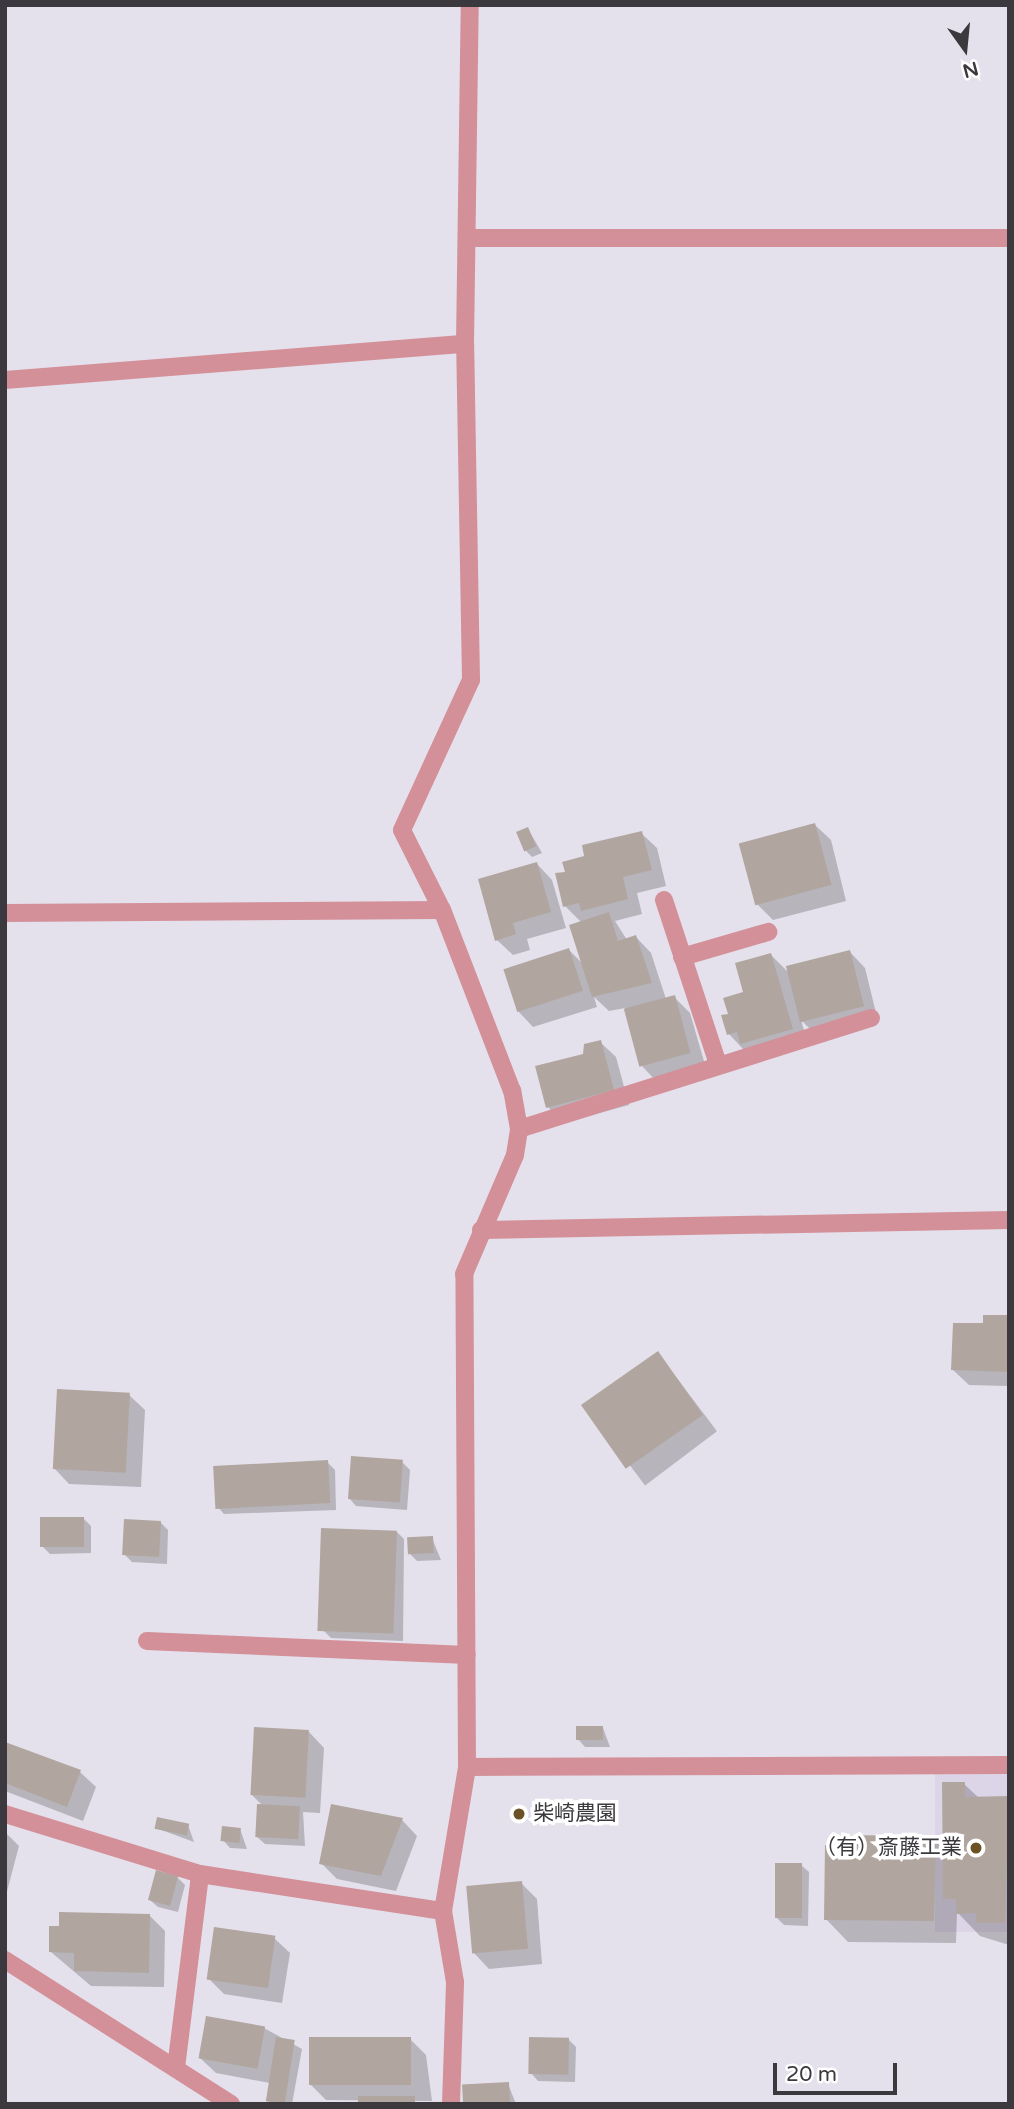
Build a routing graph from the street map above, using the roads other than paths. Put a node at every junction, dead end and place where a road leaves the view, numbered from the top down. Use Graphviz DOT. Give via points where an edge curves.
graph roads {
  1 [pos="470,5"];
  2 [pos="467,238"];
  3 [pos="1009,238"];
  4 [pos="465,344"];
  5 [pos="5,380"];
  6 [pos="664,900"];
  7 [pos="442,910"];
  8 [pos="5,913"];
  9 [pos="768,932"];
  10 [pos="682,957"];
  11 [pos="871,1018"];
  12 [pos="717,1061"];
  13 [pos="519,1129"];
  14 [pos="1009,1220"];
  15 [pos="481,1230"];
  16 [pos="147,1641"];
  17 [pos="467,1655"];
  18 [pos="1009,1765"];
  19 [pos="467,1767"];
  20 [pos="5,1814"];
  21 [pos="200,1874"];
  22 [pos="443,1911"];
  23 [pos="5,1960"];
  24 [pos="176,2068"];
  25 [pos="231,2104"];
  26 [pos="451,2104"];
  1 -- 2 [label="street"];
  2 -- 3 [label="street"];
  2 -- 4 [label="street"];
  4 -- 5 [label="street"];
  4 -- 7 [label="street" via="471,680 402,830"];
  6 -- 10 [label="street"];
  7 -- 8 [label="street"];
  7 -- 13 [label="street" via="512,1091"];
  9 -- 10 [label="street"];
  10 -- 12 [label="street"];
  11 -- 12 [label="street"];
  12 -- 13 [label="street"];
  13 -- 15 [label="street"];
  14 -- 15 [label="street"];
  15 -- 17 [label="street" via="464,1274"];
  16 -- 17 [label="street"];
  17 -- 19 [label="street"];
  18 -- 19 [label="street"];
  19 -- 22 [label="street"];
  20 -- 21 [label="street"];
  21 -- 22 [label="street"];
  21 -- 24 [label="street"];
  22 -- 26 [label="street" via="455,1982"];
  23 -- 24 [label="street"];
  24 -- 25 [label="street"];
}
